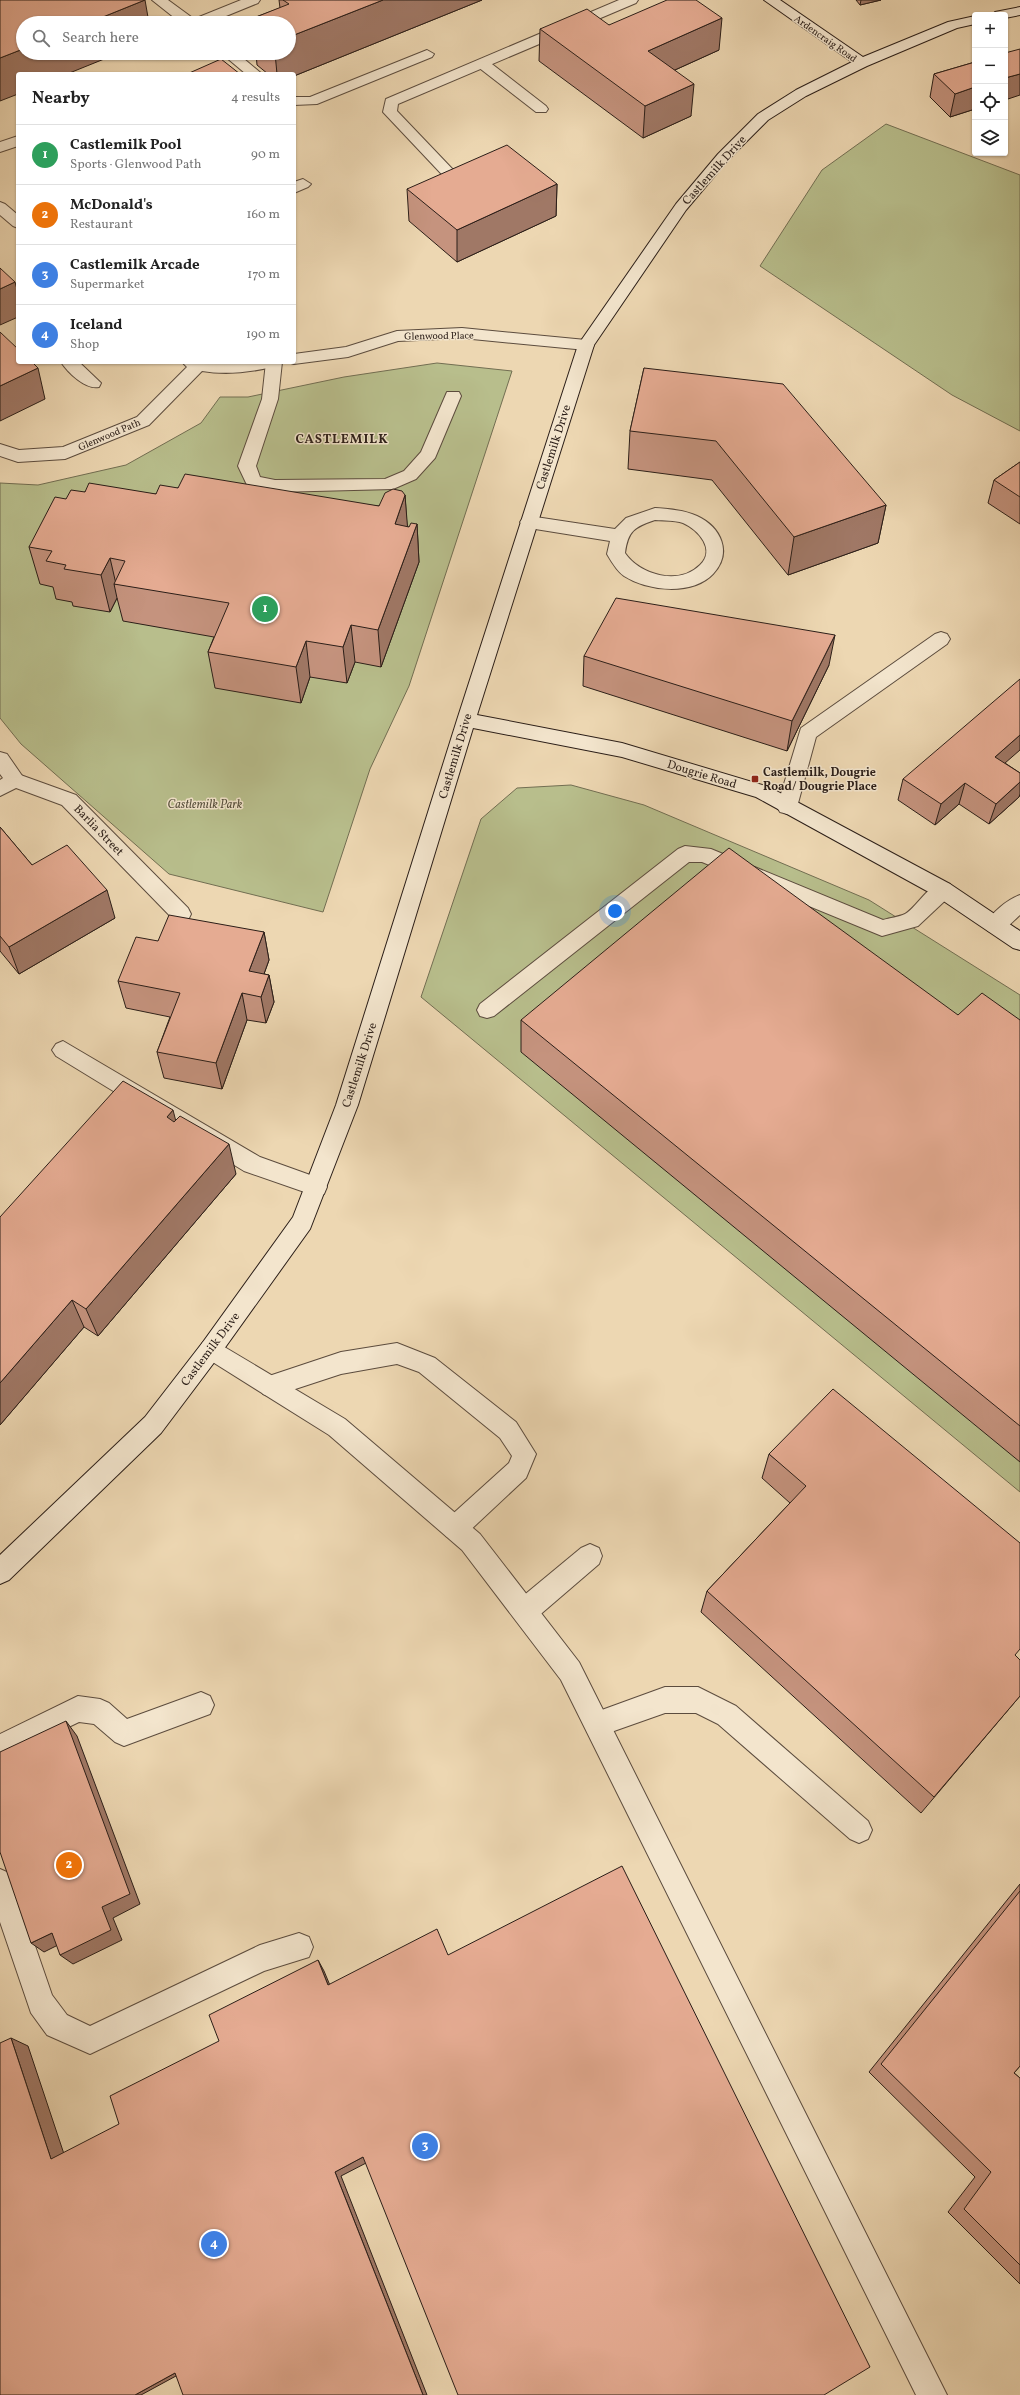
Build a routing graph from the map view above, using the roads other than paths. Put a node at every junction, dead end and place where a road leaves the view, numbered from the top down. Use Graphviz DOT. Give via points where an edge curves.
graph roads {
  1 [pos="159,0"];
  2 [pos="252,0"];
  3 [pos="632,0"];
  4 [pos="771,0"];
  5 [pos="1020,11"];
  6 [pos="1008,13"];
  7 [pos="181,16"];
  8 [pos="214,16"];
  9 [pos="972,21"];
  10 [pos="427,54"];
  11 [pos="237,60"];
  12 [pos="862,63"];
  13 [pos="483,64"];
  14 [pos="252,72"];
  15 [pos="296,101"];
  16 [pos="541,109"];
  17 [pos="16,141"];
  18 [pos="0,148"];
  19 [pos="455,180"];
  20 [pos="586,345"];
  21 [pos="296,359"];
  22 [pos="71,364"];
  23 [pos="194,364"];
  24 [pos="249,364"];
  25 [pos="274,364"];
  26 [pos="92,383"];
  27 [pos="453,396"];
  28 [pos="0,450"];
  29 [pos="529,522"];
  30 [pos="618,536"];
  31 [pos="941,639"];
  32 [pos="466,720"];
  33 [pos="0,760"];
  34 [pos="7,785"];
  35 [pos="787,807"];
  36 [pos="943,890"];
  37 [pos="1020,903"];
  38 [pos="181,914"];
  39 [pos="995,925"];
  40 [pos="1020,942"];
  41 [pos="487,1010"];
  42 [pos="63,1050"];
  43 [pos="316,1187"];
  44 [pos="211,1349"];
  45 [pos="271,1386"];
  46 [pos="455,1528"];
  47 [pos="590,1556"];
  48 [pos="0,1572"];
  49 [pos="526,1610"];
  50 [pos="201,1705"];
  51 [pos="597,1724"];
  52 [pos="0,1747"];
  53 [pos="859,1830"];
  54 [pos="0,1882"];
  55 [pos="299,1946"];
  56 [pos="932,2395"];
  1 -- 7 [label="street"];
  2 -- 8 [label="street"];
  3 -- 13 [label="street"];
  4 -- 12 [label="street, Ardencraig Road"];
  5 -- 6 [label="street"];
  9 -- 12 [label="street, Castlemilk Drive" via="953,25"];
  10 -- 15 [label="street" via="312,101"];
  11 -- 14 [label="street"];
  12 -- 20 [label="street, Castlemilk Drive" via="801,93 764,116 723,157 682,207"];
  13 -- 16 [label="street"];
  13 -- 19 [label="street" via="390,102 390,112"];
  17 -- 18 [label="street"];
  20 -- 21 [label="street, Glenwood Place" via="462,333 397,336 348,352"];
  20 -- 29 [label="street, Castlemilk Drive"];
  22 -- 26 [label="street"];
  23 -- 24 [label="street"];
  23 -- 28 [label="street, Glenwood Path" via="143,421 66,453 18,456"];
  25 -- 27 [label="street" via="270,399 247,466 252,481 275,486 387,485 410,475 429,454"];
  29 -- 30 [label="street"];
  29 -- 32 [label="street, Castlemilk Drive"];
  30 -- 30 [label="street" via="616,554 628,570 650,581 676,583 700,575 714,560 715,542 703,526 682,516 655,514 633,521"];
  31 -- 35 [label="street" via="808,733"];
  32 -- 35 [label="street, Dougrie Road" via="622,750 762,792"];
  32 -- 43 [label="street, Castlemilk Drive" via="347,1105"];
  33 -- 34 [label="street"];
  34 -- 38 [label="street, Barlia Street" via="70,800"];
  35 -- 36 [label="street, Dougrie Road"];
  36 -- 39 [label="street, Dougrie Road"];
  36 -- 41 [label="street" via="911,920 882,928 704,854 685,854"];
  37 -- 39 [label="street"];
  39 -- 40 [label="street, Dougrie Road"];
  42 -- 43 [label="street" via="252,1164"];
  43 -- 44 [label="street, Castlemilk Drive" via="302,1222"];
  44 -- 45 [label="street"];
  44 -- 48 [label="street, Castlemilk Drive" via="153,1425"];
  45 -- 46 [label="street" via="337,1427"];
  45 -- 46 [label="street" via="341,1363 397,1353 427,1365 508,1430 524,1454 518,1470"];
  46 -- 49 [label="street" via="471,1542"];
  47 -- 49 [label="street"];
  49 -- 51 [label="street" via="570,1671"];
  50 -- 52 [label="street" via="124,1733 100,1712 78,1709"];
  51 -- 53 [label="street" via="665,1700 698,1700 727,1714"];
  51 -- 56 [label="street"];
  54 -- 55 [label="street" via="41,2003 57,2025 90,2040 260,1959"];
}
